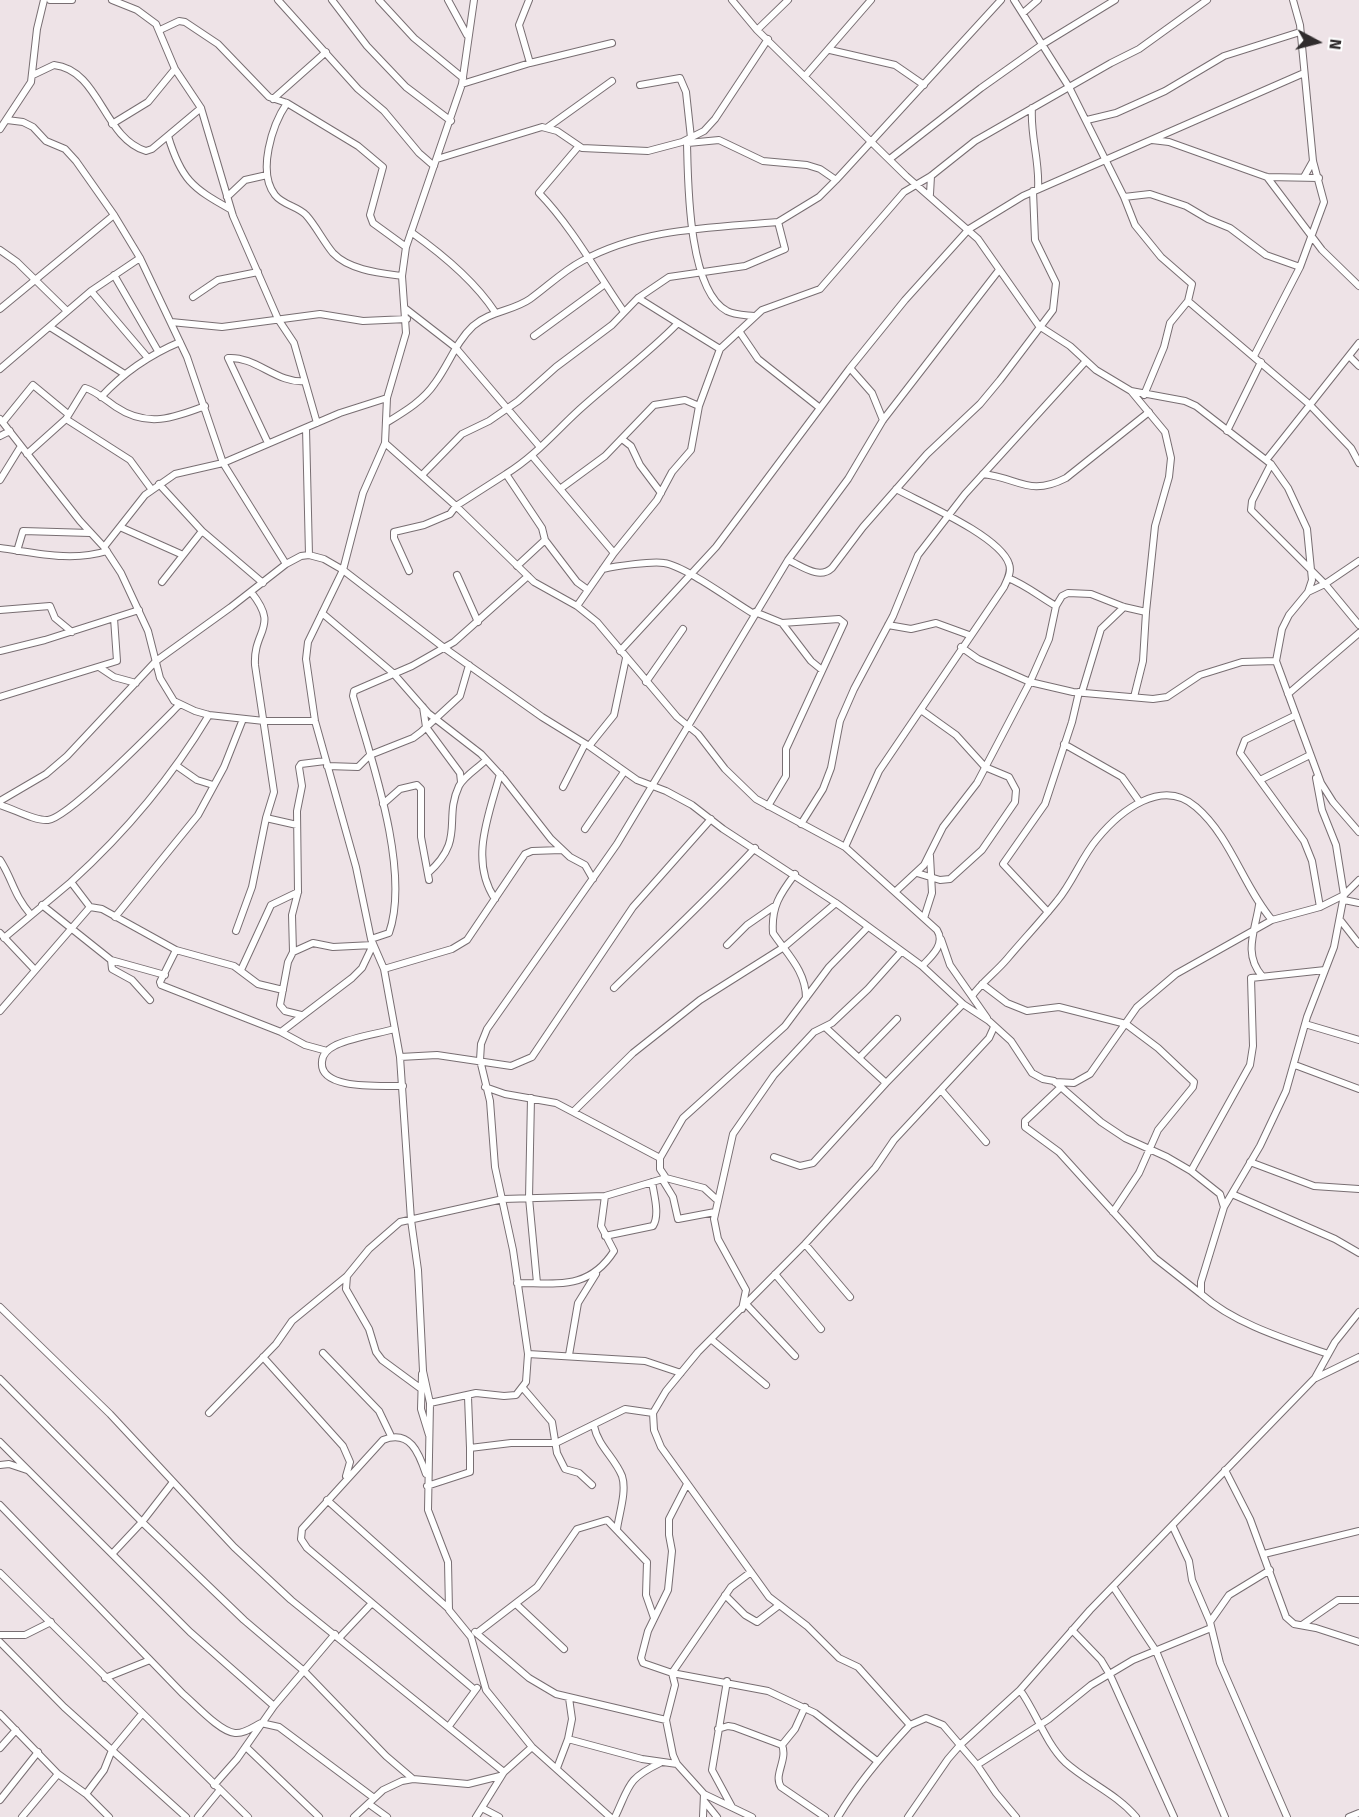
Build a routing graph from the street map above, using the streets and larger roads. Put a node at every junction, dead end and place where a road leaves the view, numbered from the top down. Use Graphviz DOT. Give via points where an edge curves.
graph roads {
  1 [pos="44,0"];
  2 [pos="50,0"];
  3 [pos="72,0"];
  4 [pos="112,0"];
  5 [pos="278,0"];
  6 [pos="332,0"];
  7 [pos="379,0"];
  8 [pos="447,0"];
  9 [pos="474,0"];
  10 [pos="529,0"];
  11 [pos="732,0"];
  12 [pos="788,0"];
  13 [pos="871,0"];
  14 [pos="1001,0"];
  15 [pos="1014,0"];
  16 [pos="1038,0"];
  17 [pos="1115,0"];
  18 [pos="1207,0"];
  19 [pos="1293,0"];
  20 [pos="1023,13"];
  21 [pos="160,30"];
  22 [pos="757,30"];
  23 [pos="1300,32"];
  24 [pos="467,35"];
  25 [pos="768,39"];
  26 [pos="612,43"];
  27 [pos="1043,44"];
  28 [pos="830,50"];
  29 [pos="326,52"];
  30 [pos="530,63"];
  31 [pos="175,69"];
  32 [pos="1304,73"];
  33 [pos="33,75"];
  34 [pos="805,76"];
  35 [pos="463,81"];
  36 [pos="612,81"];
  37 [pos="640,85"];
  38 [pos="924,85"];
  39 [pos="1069,87"];
  40 [pos="273,99"];
  41 [pos="287,103"];
  42 [pos="201,108"];
  43 [pos="1032,108"];
  44 [pos="7,120"];
  45 [pos="1087,120"];
  46 [pos="451,121"];
  47 [pos="112,124"];
  48 [pos="548,127"];
  49 [pos="0,129"];
  50 [pos="168,136"];
  51 [pos="873,140"];
  52 [pos="1148,140"];
  53 [pos="687,141"];
  54 [pos="578,147"];
  55 [pos="891,158"];
  56 [pos="1104,158"];
  57 [pos="437,159"];
  58 [pos="1313,161"];
  59 [pos="434,166"];
  60 [pos="267,175"];
  61 [pos="906,176"];
  62 [pos="931,176"];
  63 [pos="1267,177"];
  64 [pos="1304,177"];
  65 [pos="1319,178"];
  66 [pos="836,180"];
  67 [pos="916,183"];
  68 [pos="1035,190"];
  69 [pos="904,192"];
  70 [pos="930,194"];
  71 [pos="227,197"];
  72 [pos="1124,197"];
  73 [pos="230,208"];
  74 [pos="114,215"];
  75 [pos="778,222"];
  76 [pos="969,229"];
  77 [pos="692,230"];
  78 [pos="411,232"];
  79 [pos="1311,236"];
  80 [pos="406,247"];
  81 [pos="0,250"];
  82 [pos="140,258"];
  83 [pos="586,259"];
  84 [pos="1300,267"];
  85 [pos="999,270"];
  86 [pos="700,271"];
  87 [pos="258,272"];
  88 [pos="114,275"];
  89 [pos="402,276"];
  90 [pos="36,281"];
  91 [pos="605,284"];
  92 [pos="1359,286"];
  93 [pos="91,291"];
  94 [pos="193,297"];
  95 [pos="638,298"];
  96 [pos="1188,301"];
  97 [pos="405,308"];
  98 [pos="0,309"];
  99 [pos="67,311"];
  100 [pos="495,312"];
  101 [pos="624,312"];
  102 [pos="754,316"];
  103 [pos="278,319"];
  104 [pos="407,319"];
  105 [pos="171,322"];
  106 [pos="678,323"];
  107 [pos="1039,326"];
  108 [pos="50,327"];
  109 [pos="739,331"];
  110 [pos="534,336"];
  111 [pos="180,342"];
  112 [pos="1359,343"];
  113 [pos="455,347"];
  114 [pos="720,349"];
  115 [pos="158,351"];
  116 [pos="1254,356"];
  117 [pos="1349,356"];
  118 [pos="147,358"];
  119 [pos="1085,362"];
  120 [pos="1261,362"];
  121 [pos="1359,366"];
  122 [pos="850,368"];
  123 [pos="0,369"];
  124 [pos="123,374"];
  125 [pos="305,381"];
  126 [pos="1131,392"];
  127 [pos="1144,395"];
  128 [pos="101,396"];
  129 [pos="387,398"];
  130 [pos="1308,404"];
  131 [pos="205,406"];
  132 [pos="699,406"];
  133 [pos="508,407"];
  134 [pos="820,408"];
  135 [pos="1149,412"];
  136 [pos="67,417"];
  137 [pos="1,420"];
  138 [pos="883,420"];
  139 [pos="317,423"];
  140 [pos="386,423"];
  141 [pos="306,428"];
  142 [pos="1227,430"];
  143 [pos="10,431"];
  144 [pos="0,436"];
  145 [pos="622,440"];
  146 [pos="268,443"];
  147 [pos="385,443"];
  148 [pos="21,446"];
  149 [pos="540,447"];
  150 [pos="27,454"];
  151 [pos="533,457"];
  152 [pos="1269,462"];
  153 [pos="223,463"];
  154 [pos="1359,463"];
  155 [pos="506,474"];
  156 [pos="983,474"];
  157 [pos="422,475"];
  158 [pos="0,480"];
  159 [pos="159,484"];
  160 [pos="560,489"];
  161 [pos="896,489"];
  162 [pos="152,490"];
  163 [pos="661,493"];
  164 [pos="456,506"];
  165 [pos="948,513"];
  166 [pos="120,527"];
  167 [pos="202,531"];
  168 [pos="90,532"];
  169 [pos="545,540"];
  170 [pos="0,548"];
  171 [pos="106,549"];
  172 [pos="17,551"];
  173 [pos="614,553"];
  174 [pos="183,555"];
  175 [pos="309,555"];
  176 [pos="788,560"];
  177 [pos="1359,561"];
  178 [pos="286,564"];
  179 [pos="517,566"];
  180 [pos="602,569"];
  181 [pos="343,570"];
  182 [pos="1312,571"];
  183 [pos="409,572"];
  184 [pos="691,575"];
  185 [pos="457,576"];
  186 [pos="528,576"];
  187 [pos="1008,578"];
  188 [pos="162,582"];
  189 [pos="262,583"];
  190 [pos="1325,584"];
  191 [pos="588,590"];
  192 [pos="251,592"];
  193 [pos="1308,592"];
  194 [pos="577,606"];
  195 [pos="1056,606"];
  196 [pos="1124,607"];
  197 [pos="0,610"];
  198 [pos="139,610"];
  199 [pos="1146,612"];
  200 [pos="322,613"];
  201 [pos="754,613"];
  202 [pos="114,618"];
  203 [pos="478,622"];
  204 [pos="782,623"];
  205 [pos="888,625"];
  206 [pos="1359,625"];
  207 [pos="683,629"];
  208 [pos="72,632"];
  209 [pos="1359,633"];
  210 [pos="969,635"];
  211 [pos="443,646"];
  212 [pos="961,648"];
  213 [pos="0,651"];
  214 [pos="620,651"];
  215 [pos="626,658"];
  216 [pos="156,661"];
  217 [pos="1276,661"];
  218 [pos="469,665"];
  219 [pos="99,667"];
  220 [pos="822,670"];
  221 [pos="393,674"];
  222 [pos="646,682"];
  223 [pos="1030,682"];
  224 [pos="136,683"];
  225 [pos="1081,692"];
  226 [pos="1288,694"];
  227 [pos="0,697"];
  228 [pos="1134,697"];
  229 [pos="179,705"];
  230 [pos="423,707"];
  231 [pos="921,710"];
  232 [pos="209,715"];
  233 [pos="1296,715"];
  234 [pos="243,719"];
  235 [pos="434,719"];
  236 [pos="264,721"];
  237 [pos="315,721"];
  238 [pos="426,727"];
  239 [pos="688,727"];
  240 [pos="1064,744"];
  241 [pos="587,745"];
  242 [pos="1310,755"];
  243 [pos="370,756"];
  244 [pos="486,760"];
  245 [pos="326,763"];
  246 [pos="177,766"];
  247 [pos="985,767"];
  248 [pos="1315,770"];
  249 [pos="624,772"];
  250 [pos="500,774"];
  251 [pos="660,775"];
  252 [pos="1260,780"];
  253 [pos="461,782"];
  254 [pos="210,787"];
  255 [pos="563,787"];
  256 [pos="653,787"];
  257 [pos="666,791"];
  258 [pos="1139,801"];
  259 [pos="0,803"];
  260 [pos="383,804"];
  261 [pos="768,806"];
  262 [pos="266,818"];
  263 [pos="711,819"];
  264 [pos="801,824"];
  265 [pos="297,825"];
  266 [pos="585,830"];
  267 [pos="1359,832"];
  268 [pos="845,847"];
  269 [pos="755,849"];
  270 [pos="562,850"];
  271 [pos="929,856"];
  272 [pos="0,860"];
  273 [pos="917,873"];
  274 [pos="795,874"];
  275 [pos="932,876"];
  276 [pos="592,879"];
  277 [pos="1359,880"];
  278 [pos="70,882"];
  279 [pos="896,891"];
  280 [pos="298,892"];
  281 [pos="1344,897"];
  282 [pos="495,899"];
  283 [pos="836,903"];
  284 [pos="1359,903"];
  285 [pos="42,905"];
  286 [pos="1259,905"];
  287 [pos="90,907"];
  288 [pos="774,907"];
  289 [pos="1320,907"];
  290 [pos="1048,912"];
  291 [pos="31,915"];
  292 [pos="115,917"];
  293 [pos="924,918"];
  294 [pos="1272,920"];
  295 [pos="1341,921"];
  296 [pos="868,927"];
  297 [pos="71,928"];
  298 [pos="1255,929"];
  299 [pos="236,931"];
  300 [pos="2,936"];
  301 [pos="940,939"];
  302 [pos="372,942"];
  303 [pos="1359,944"];
  304 [pos="727,945"];
  305 [pos="784,947"];
  306 [pos="176,950"];
  307 [pos="293,952"];
  308 [pos="901,952"];
  309 [pos="111,960"];
  310 [pos="922,966"];
  311 [pos="384,969"];
  312 [pos="35,970"];
  313 [pos="241,970"];
  314 [pos="1325,970"];
  315 [pos="165,975"];
  316 [pos="1262,976"];
  317 [pos="982,984"];
  318 [pos="614,988"];
  319 [pos="283,990"];
  320 [pos="972,996"];
  321 [pos="806,999"];
  322 [pos="150,1000"];
  323 [pos="963,1004"];
  324 [pos="0,1011"];
  325 [pos="301,1015"];
  326 [pos="897,1019"];
  327 [pos="989,1021"];
  328 [pos="1126,1024"];
  329 [pos="1305,1024"];
  330 [pos="825,1027"];
  331 [pos="994,1027"];
  332 [pos="395,1029"];
  333 [pos="281,1032"];
  334 [pos="1359,1040"];
  335 [pos="327,1051"];
  336 [pos="400,1056"];
  337 [pos="859,1058"];
  338 [pos="480,1060"];
  339 [pos="1295,1065"];
  340 [pos="1054,1081"];
  341 [pos="886,1083"];
  342 [pos="403,1086"];
  343 [pos="485,1087"];
  344 [pos="1062,1087"];
  345 [pos="1359,1089"];
  346 [pos="941,1090"];
  347 [pos="531,1098"];
  348 [pos="574,1111"];
  349 [pos="986,1142"];
  350 [pos="1149,1151"];
  351 [pos="774,1157"];
  352 [pos="660,1158"];
  353 [pos="1250,1162"];
  354 [pos="1191,1171"];
  355 [pos="664,1178"];
  356 [pos="652,1182"];
  357 [pos="1359,1189"];
  358 [pos="1232,1194"];
  359 [pos="605,1196"];
  360 [pos="528,1198"];
  361 [pos="503,1199"];
  362 [pos="716,1199"];
  363 [pos="1224,1207"];
  364 [pos="715,1212"];
  365 [pos="1113,1212"];
  366 [pos="411,1220"];
  367 [pos="605,1236"];
  368 [pos="805,1244"];
  369 [pos="1359,1252"];
  370 [pos="597,1273"];
  371 [pos="775,1274"];
  372 [pos="347,1276"];
  373 [pos="517,1283"];
  374 [pos="537,1283"];
  375 [pos="1201,1294"];
  376 [pos="850,1297"];
  377 [pos="0,1307"];
  378 [pos="744,1307"];
  379 [pos="1359,1312"];
  380 [pos="821,1329"];
  381 [pos="712,1340"];
  382 [pos="323,1353"];
  383 [pos="528,1354"];
  384 [pos="1328,1354"];
  385 [pos="569,1355"];
  386 [pos="795,1356"];
  387 [pos="263,1357"];
  388 [pos="1359,1357"];
  389 [pos="423,1371"];
  390 [pos="681,1373"];
  391 [pos="1315,1378"];
  392 [pos="0,1379"];
  393 [pos="766,1385"];
  394 [pos="420,1388"];
  395 [pos="523,1388"];
  396 [pos="468,1396"];
  397 [pos="430,1403"];
  398 [pos="208,1413"];
  399 [pos="652,1413"];
  400 [pos="594,1426"];
  401 [pos="392,1436"];
  402 [pos="430,1437"];
  403 [pos="0,1442"];
  404 [pos="556,1443"];
  405 [pos="470,1448"];
  406 [pos="0,1465"];
  407 [pos="28,1470"];
  408 [pos="1225,1470"];
  409 [pos="428,1477"];
  410 [pos="345,1479"];
  411 [pos="172,1482"];
  412 [pos="687,1484"];
  413 [pos="592,1485"];
  414 [pos="427,1486"];
  415 [pos="327,1500"];
  416 [pos="0,1505"];
  417 [pos="142,1522"];
  418 [pos="1173,1527"];
  419 [pos="617,1529"];
  420 [pos="1359,1531"];
  421 [pos="112,1554"];
  422 [pos="1264,1554"];
  423 [pos="1270,1570"];
  424 [pos="751,1572"];
  425 [pos="0,1573"];
  426 [pos="1114,1588"];
  427 [pos="725,1595"];
  428 [pos="1359,1600"];
  429 [pos="372,1603"];
  430 [pos="516,1604"];
  431 [pos="778,1606"];
  432 [pos="449,1610"];
  433 [pos="654,1618"];
  434 [pos="51,1622"];
  435 [pos="1210,1625"];
  436 [pos="1301,1625"];
  437 [pos="466,1627"];
  438 [pos="1072,1630"];
  439 [pos="477,1633"];
  440 [pos="0,1635"];
  441 [pos="337,1636"];
  442 [pos="0,1642"];
  443 [pos="1359,1642"];
  444 [pos="564,1650"];
  445 [pos="1156,1651"];
  446 [pos="150,1660"];
  447 [pos="304,1671"];
  448 [pos="672,1673"];
  449 [pos="1110,1675"];
  450 [pos="105,1678"];
  451 [pos="727,1681"];
  452 [pos="481,1683"];
  453 [pos="475,1690"];
  454 [pos="1020,1690"];
  455 [pos="569,1698"];
  456 [pos="274,1706"];
  457 [pos="805,1707"];
  458 [pos="0,1714"];
  459 [pos="141,1715"];
  460 [pos="666,1720"];
  461 [pos="261,1723"];
  462 [pos="1041,1724"];
  463 [pos="910,1725"];
  464 [pos="449,1726"];
  465 [pos="718,1729"];
  466 [pos="16,1730"];
  467 [pos="568,1739"];
  468 [pos="961,1744"];
  469 [pos="782,1745"];
  470 [pos="246,1747"];
  471 [pos="532,1747"];
  472 [pos="0,1748"];
  473 [pos="112,1750"];
  474 [pos="38,1752"];
  475 [pos="877,1761"];
  476 [pos="660,1762"];
  477 [pos="677,1764"];
  478 [pos="977,1765"];
  479 [pos="557,1768"];
  480 [pos="58,1774"];
  481 [pos="502,1774"];
  482 [pos="412,1779"];
  483 [pos="217,1788"];
  484 [pos="86,1794"];
  485 [pos="374,1798"];
  486 [pos="704,1798"];
  487 [pos="0,1800"];
  488 [pos="369,1804"];
  489 [pos="732,1807"];
  490 [pos="482,1808"];
  491 [pos="1359,1813"];
  492 [pos="22,1817"];
  493 [pos="109,1817"];
  494 [pos="186,1817"];
  495 [pos="198,1817"];
  496 [pos="248,1817"];
  497 [pos="319,1817"];
  498 [pos="354,1817"];
  499 [pos="387,1817"];
  500 [pos="477,1817"];
  501 [pos="499,1817"];
  502 [pos="610,1817"];
  503 [pos="615,1817"];
  504 [pos="703,1817"];
  505 [pos="717,1817"];
  506 [pos="752,1817"];
  507 [pos="825,1817"];
  508 [pos="838,1817"];
  509 [pos="908,1817"];
  510 [pos="1016,1817"];
  511 [pos="1136,1817"];
  512 [pos="1174,1817"];
  513 [pos="1225,1817"];
  514 [pos="1287,1817"];
  515 [pos="1349,1817"];
  1 -- 33 [label="street" via="35,38"];
  2 -- 3 [label="street"];
  4 -- 21 [label="street" via="137,10"];
  5 -- 29 [label="street"];
  6 -- 46 [label="street" via="367,46 406,87"];
  7 -- 35 [label="street" via="414,38"];
  8 -- 24 [label="street"];
  9 -- 24 [label="street"];
  10 -- 30 [label="street" via="519,25"];
  11 -- 22 [label="street"];
  12 -- 22 [label="street"];
  13 -- 28 [label="street"];
  14 -- 38 [label="street"];
  15 -- 20 [label="street"];
  16 -- 20 [label="street"];
  17 -- 27 [label="street"];
  18 -- 39 [label="street" via="1139,49"];
  19 -- 23 [label="street"];
  20 -- 27 [label="street"];
  21 -- 31 [label="street"];
  21 -- 40 [label="street" via="185,22 218,44"];
  22 -- 25 [label="street"];
  23 -- 32 [label="street"];
  23 -- 45 [label="street" via="1224,56 1166,91"];
  24 -- 35 [label="street"];
  25 -- 34 [label="street"];
  25 -- 53 [label="street" via="715,119"];
  26 -- 30 [label="street"];
  27 -- 39 [label="street"];
  27 -- 55 [label="street"];
  28 -- 34 [label="street"];
  28 -- 38 [label="street" via="895,65"];
  29 -- 40 [label="street"];
  29 -- 59 [label="street"];
  30 -- 35 [label="street"];
  31 -- 42 [label="street"];
  31 -- 47 [label="street" via="148,102"];
  32 -- 52 [label="street"];
  32 -- 58 [label="street"];
  33 -- 44 [label="street"];
  33 -- 47 [label="street" via="54,65 68,69 94,95"];
  34 -- 51 [label="street"];
  35 -- 46 [label="street"];
  36 -- 48 [label="street"];
  37 -- 53 [label="street" via="680,78 686,92"];
  38 -- 51 [label="street"];
  39 -- 43 [label="street"];
  39 -- 45 [label="street"];
  40 -- 41 [label="street"];
  41 -- 60 [label="street" via="271,140"];
  41 -- 80 [label="street" via="358,146 383,167 371,218"];
  42 -- 50 [label="street"];
  42 -- 71 [label="street"];
  43 -- 62 [label="street" via="975,141"];
  43 -- 68 [label="street" via="1032,133 1039,162"];
  44 -- 49 [label="street"];
  44 -- 74 [label="street" via="33,127 46,141 65,149"];
  45 -- 56 [label="street"];
  46 -- 57 [label="street"];
  47 -- 50 [label="street" via="126,142 146,151"];
  48 -- 54 [label="street"];
  48 -- 57 [label="street"];
  50 -- 73 [label="street" via="188,181"];
  51 -- 55 [label="street"];
  51 -- 66 [label="street"];
  52 -- 56 [label="street"];
  52 -- 63 [label="street" via="1169,142"];
  53 -- 54 [label="street" via="648,151"];
  53 -- 66 [label="street" via="719,140 763,161 807,165"];
  53 -- 77 [label="street"];
  54 -- 83 [label="street" via="539,194 555,208"];
  55 -- 61 [label="street"];
  56 -- 68 [label="street"];
  56 -- 72 [label="street"];
  57 -- 59 [label="street"];
  58 -- 64 [label="street"];
  58 -- 65 [label="street"];
  59 -- 78 [label="street"];
  60 -- 71 [label="street" via="245,180"];
  60 -- 89 [label="street" via="276,196 306,215 337,257 368,271"];
  61 -- 67 [label="street"];
  61 -- 69 [label="street"];
  62 -- 67 [label="street"];
  62 -- 70 [label="street"];
  63 -- 64 [label="street"];
  63 -- 79 [label="street"];
  64 -- 65 [label="street"];
  65 -- 79 [label="street" via="1324,202"];
  66 -- 75 [label="street" via="819,197"];
  67 -- 69 [label="street"];
  67 -- 70 [label="street"];
  68 -- 76 [label="street"];
  68 -- 107 [label="street" via="1035,240 1056,285 1053,310"];
  69 -- 102 [label="street" via="820,289 781,301"];
  70 -- 76 [label="street"];
  71 -- 73 [label="street"];
  72 -- 84 [label="street" via="1150,194 1186,206 1230,228 1266,255"];
  72 -- 96 [label="street" via="1142,236 1192,284"];
  73 -- 87 [label="street"];
  74 -- 82 [label="street"];
  74 -- 90 [label="street"];
  75 -- 77 [label="street"];
  75 -- 86 [label="street" via="786,246 781,252 745,266"];
  76 -- 85 [label="street"];
  76 -- 122 [label="street"];
  77 -- 83 [label="street" via="639,238"];
  77 -- 86 [label="street"];
  78 -- 80 [label="street"];
  78 -- 100 [label="street" via="441,254"];
  79 -- 84 [label="street"];
  79 -- 92 [label="street"];
  80 -- 89 [label="street"];
  81 -- 90 [label="street"];
  82 -- 88 [label="street"];
  82 -- 105 [label="street"];
  83 -- 91 [label="street"];
  83 -- 100 [label="street" via="530,299"];
  84 -- 116 [label="street"];
  85 -- 107 [label="street"];
  85 -- 138 [label="street"];
  86 -- 95 [label="street" via="669,277"];
  86 -- 102 [label="street" via="727,311"];
  87 -- 94 [label="street" via="218,280"];
  87 -- 103 [label="street"];
  88 -- 93 [label="street"];
  88 -- 115 [label="street"];
  89 -- 97 [label="street"];
  90 -- 98 [label="street"];
  90 -- 99 [label="street"];
  91 -- 101 [label="street"];
  91 -- 110 [label="street"];
  93 -- 99 [label="street"];
  93 -- 118 [label="street"];
  95 -- 101 [label="street"];
  95 -- 106 [label="street"];
  96 -- 116 [label="street"];
  96 -- 127 [label="street" via="1170,323"];
  97 -- 104 [label="street"];
  97 -- 113 [label="street"];
  99 -- 108 [label="street"];
  100 -- 113 [label="street" via="476,323"];
  101 -- 133 [label="street"];
  102 -- 109 [label="street"];
  103 -- 104 [label="street" via="320,314 363,321"];
  103 -- 105 [label="street" via="212,328"];
  103 -- 125 [label="street" via="294,343"];
  104 -- 129 [label="street" via="400,360"];
  105 -- 111 [label="street"];
  106 -- 114 [label="street"];
  106 -- 149 [label="street"];
  107 -- 119 [label="street" via="1070,346"];
  107 -- 161 [label="street" via="980,404"];
  108 -- 123 [label="street"];
  108 -- 124 [label="street"];
  109 -- 114 [label="street"];
  109 -- 134 [label="street" via="758,359"];
  111 -- 115 [label="street"];
  111 -- 131 [label="street"];
  112 -- 117 [label="street"];
  113 -- 133 [label="street"];
  113 -- 140 [label="street" via="435,384"];
  114 -- 132 [label="street"];
  115 -- 118 [label="street"];
  116 -- 120 [label="street"];
  117 -- 121 [label="street"];
  117 -- 130 [label="street"];
  118 -- 124 [label="street"];
  119 -- 126 [label="street"];
  119 -- 156 [label="street"];
  120 -- 130 [label="street"];
  120 -- 142 [label="street"];
  122 -- 134 [label="street"];
  122 -- 138 [label="street" via="872,393"];
  124 -- 128 [label="street"];
  125 -- 139 [label="street"];
  125 -- 146 [label="street" via="285,380 267,368 228,358"];
  126 -- 127 [label="street"];
  126 -- 135 [label="street"];
  127 -- 142 [label="street" via="1185,401"];
  128 -- 131 [label="street" via="123,412 155,421"];
  128 -- 136 [label="street" via="85,388"];
  129 -- 139 [label="street"];
  129 -- 140 [label="street"];
  130 -- 152 [label="street"];
  130 -- 154 [label="street" via="1351,448"];
  131 -- 153 [label="street"];
  132 -- 145 [label="street" via="685,400 654,405"];
  132 -- 163 [label="street" via="691,450"];
  133 -- 149 [label="street"];
  133 -- 157 [label="street" via="462,434"];
  134 -- 184 [label="street" via="727,534"];
  135 -- 156 [label="street" via="1056,483 1029,487"];
  135 -- 199 [label="street" via="1165,432 1171,458 1155,526"];
  136 -- 137 [label="street" via="33,385"];
  136 -- 150 [label="street"];
  136 -- 162 [label="street" via="130,460"];
  137 -- 143 [label="street"];
  138 -- 176 [label="street" via="837,494"];
  139 -- 141 [label="street"];
  140 -- 147 [label="street"];
  141 -- 146 [label="street"];
  141 -- 175 [label="street"];
  142 -- 152 [label="street"];
  143 -- 144 [label="street"];
  143 -- 148 [label="street"];
  145 -- 160 [label="street"];
  145 -- 163 [label="street" via="631,446"];
  146 -- 153 [label="street"];
  147 -- 157 [label="street"];
  147 -- 181 [label="street" via="363,493"];
  148 -- 150 [label="street"];
  148 -- 158 [label="street"];
  149 -- 151 [label="street"];
  150 -- 168 [label="street"];
  151 -- 155 [label="street"];
  151 -- 160 [label="street"];
  152 -- 182 [label="street" via="1288,488 1307,530"];
  152 -- 182 [label="street" via="1251,510"];
  153 -- 159 [label="street" via="182,472"];
  153 -- 178 [label="street"];
  155 -- 164 [label="street"];
  155 -- 169 [label="street" via="542,528"];
  156 -- 165 [label="street"];
  157 -- 164 [label="street"];
  159 -- 162 [label="street"];
  159 -- 167 [label="street"];
  160 -- 173 [label="street"];
  161 -- 165 [label="street"];
  161 -- 176 [label="street" via="828,572 817,573"];
  162 -- 166 [label="street"];
  163 -- 173 [label="street"];
  164 -- 179 [label="street"];
  164 -- 183 [label="street" via="450,514 424,525 394,532"];
  165 -- 187 [label="street" via="1002,554 1009,563"];
  165 -- 205 [label="street" via="918,555"];
  166 -- 171 [label="street"];
  166 -- 174 [label="street"];
  167 -- 174 [label="street"];
  167 -- 189 [label="street"];
  168 -- 171 [label="street"];
  168 -- 172 [label="street" via="22,531"];
  169 -- 179 [label="street"];
  169 -- 191 [label="street" via="577,582"];
  170 -- 172 [label="street"];
  171 -- 172 [label="street" via="89,557"];
  171 -- 198 [label="street"];
  173 -- 180 [label="street"];
  174 -- 188 [label="street"];
  175 -- 178 [label="street"];
  175 -- 181 [label="street"];
  176 -- 201 [label="street"];
  177 -- 190 [label="street"];
  178 -- 189 [label="street"];
  179 -- 186 [label="street"];
  180 -- 184 [label="street" via="664,562 682,567"];
  180 -- 191 [label="street"];
  181 -- 200 [label="street"];
  181 -- 211 [label="street"];
  182 -- 190 [label="street"];
  182 -- 193 [label="street"];
  184 -- 201 [label="street"];
  184 -- 214 [label="street"];
  185 -- 203 [label="street"];
  186 -- 194 [label="street"];
  186 -- 203 [label="street"];
  187 -- 195 [label="street"];
  187 -- 210 [label="street"];
  189 -- 192 [label="street"];
  190 -- 193 [label="street"];
  190 -- 206 [label="street"];
  191 -- 194 [label="street"];
  192 -- 216 [label="street"];
  192 -- 236 [label="street" via="265,611 265,625 254,655"];
  193 -- 217 [label="street" via="1282,629"];
  194 -- 214 [label="street" via="597,622"];
  195 -- 196 [label="street" via="1062,596 1080,592 1107,598"];
  195 -- 223 [label="street" via="1049,639"];
  196 -- 199 [label="street"];
  196 -- 225 [label="street" via="1101,629"];
  197 -- 208 [label="street" via="50,606 54,618"];
  198 -- 202 [label="street"];
  198 -- 216 [label="street"];
  199 -- 228 [label="street" via="1143,661"];
  200 -- 221 [label="street"];
  200 -- 237 [label="street" via="306,651"];
  201 -- 204 [label="street"];
  201 -- 239 [label="street"];
  202 -- 208 [label="street"];
  202 -- 219 [label="street" via="118,659"];
  203 -- 211 [label="street"];
  204 -- 220 [label="street"];
  204 -- 220 [label="street" via="842,621 843,628"];
  205 -- 210 [label="street" via="911,629 936,623"];
  205 -- 264 [label="street" via="840,721 823,789"];
  207 -- 222 [label="street"];
  208 -- 213 [label="street"];
  209 -- 226 [label="street"];
  210 -- 212 [label="street"];
  211 -- 218 [label="street"];
  211 -- 221 [label="street"];
  212 -- 223 [label="street"];
  212 -- 231 [label="street"];
  214 -- 215 [label="street"];
  215 -- 222 [label="street"];
  215 -- 241 [label="street" via="616,711"];
  216 -- 224 [label="street"];
  216 -- 229 [label="street" via="160,678"];
  217 -- 226 [label="street"];
  217 -- 228 [label="street" via="1242,662 1200,675 1162,699"];
  218 -- 235 [label="street" via="460,696"];
  218 -- 241 [label="street"];
  219 -- 224 [label="street" via="122,681"];
  219 -- 227 [label="street"];
  220 -- 261 [label="street" via="786,749 786,776"];
  221 -- 230 [label="street"];
  221 -- 243 [label="street" via="357,688 353,696"];
  222 -- 239 [label="street"];
  223 -- 225 [label="street"];
  223 -- 247 [label="street"];
  224 -- 259 [label="street" via="46,774"];
  225 -- 228 [label="street"];
  225 -- 240 [label="street"];
  226 -- 233 [label="street"];
  229 -- 232 [label="street"];
  229 -- 259 [label="street" via="110,772 56,817 45,820"];
  230 -- 235 [label="street"];
  230 -- 238 [label="street"];
  231 -- 247 [label="street" via="956,735"];
  231 -- 268 [label="street" via="879,771"];
  232 -- 234 [label="street"];
  232 -- 246 [label="street"];
  233 -- 242 [label="street"];
  233 -- 252 [label="street" via="1242,744 1240,753"];
  234 -- 236 [label="street"];
  234 -- 254 [label="street"];
  235 -- 238 [label="street"];
  235 -- 244 [label="street"];
  236 -- 237 [label="street"];
  236 -- 262 [label="street" via="274,792"];
  237 -- 245 [label="street"];
  238 -- 243 [label="street" via="413,738"];
  238 -- 253 [label="street" via="460,773"];
  239 -- 251 [label="street"];
  239 -- 261 [label="street" via="707,744 725,769"];
  240 -- 258 [label="street" via="1122,777"];
  240 -- 290 [label="street" via="1040,815 1003,864"];
  241 -- 249 [label="street"];
  241 -- 255 [label="street"];
  242 -- 248 [label="street"];
  242 -- 252 [label="street"];
  243 -- 245 [label="street" via="358,767"];
  243 -- 260 [label="street"];
  244 -- 250 [label="street"];
  244 -- 253 [label="street"];
  245 -- 265 [label="street" via="299,765 302,784"];
  245 -- 302 [label="street" via="356,867"];
  246 -- 254 [label="street"];
  246 -- 278 [label="street"];
  247 -- 271 [label="street" via="974,788 943,827"];
  247 -- 275 [label="street" via="1009,777 1014,783 1015,802 982,850 950,879"];
  248 -- 267 [label="street" via="1333,802"];
  248 -- 281 [label="street" via="1322,810 1336,844"];
  249 -- 256 [label="street"];
  249 -- 266 [label="street"];
  250 -- 270 [label="street"];
  250 -- 282 [label="street" via="481,851 485,881"];
  251 -- 256 [label="street"];
  251 -- 257 [label="street"];
  252 -- 289 [label="street" via="1309,850"];
  253 -- 260 [label="street" via="450,843 429,877 421,837 421,789 417,785 404,787"];
  254 -- 292 [label="street" via="198,815"];
  256 -- 257 [label="street"];
  256 -- 276 [label="street"];
  257 -- 263 [label="street"];
  258 -- 286 [label="street" via="1167,794 1196,806 1222,839"];
  258 -- 290 [label="street" via="1096,840"];
  260 -- 302 [label="street" via="394,876 394,912 389,933"];
  261 -- 264 [label="street"];
  262 -- 265 [label="street"];
  262 -- 299 [label="street" via="252,887"];
  263 -- 269 [label="street"];
  263 -- 338 [label="street" via="633,907 532,1057 511,1066"];
  264 -- 268 [label="street"];
  265 -- 280 [label="street"];
  268 -- 279 [label="street"];
  269 -- 274 [label="street"];
  269 -- 318 [label="street"];
  270 -- 276 [label="street" via="585,865"];
  270 -- 282 [label="street" via="525,854"];
  271 -- 273 [label="street"];
  271 -- 275 [label="street"];
  272 -- 291 [label="street" via="17,898"];
  273 -- 275 [label="street"];
  273 -- 279 [label="street"];
  274 -- 283 [label="street"];
  274 -- 288 [label="street"];
  275 -- 293 [label="street" via="930,904"];
  276 -- 338 [label="street" via="487,1029"];
  277 -- 281 [label="street"];
  278 -- 285 [label="street"];
  278 -- 287 [label="street"];
  279 -- 293 [label="street"];
  280 -- 307 [label="street" via="292,915"];
  280 -- 313 [label="street" via="271,905"];
  281 -- 284 [label="street"];
  281 -- 289 [label="street"];
  281 -- 295 [label="street"];
  282 -- 311 [label="street" via="467,940 452,949"];
  283 -- 296 [label="street"];
  283 -- 305 [label="street"];
  285 -- 291 [label="street"];
  285 -- 297 [label="street"];
  286 -- 294 [label="street"];
  286 -- 298 [label="street"];
  287 -- 292 [label="street"];
  287 -- 297 [label="street"];
  288 -- 304 [label="street"];
  288 -- 305 [label="street" via="773,933"];
  289 -- 294 [label="street"];
  290 -- 317 [label="street"];
  291 -- 300 [label="street"];
  292 -- 306 [label="street"];
  293 -- 301 [label="street" via="937,930"];
  294 -- 298 [label="street"];
  295 -- 303 [label="street"];
  295 -- 314 [label="street"];
  296 -- 308 [label="street"];
  296 -- 321 [label="street" via="829,967"];
  297 -- 309 [label="street"];
  297 -- 312 [label="street"];
  298 -- 316 [label="street" via="1251,960"];
  298 -- 328 [label="street" via="1176,974 1137,1007"];
  300 -- 312 [label="street"];
  301 -- 310 [label="street" via="938,948"];
  301 -- 320 [label="street" via="950,965"];
  302 -- 307 [label="street" via="333,947 313,943"];
  302 -- 311 [label="street"];
  302 -- 325 [label="street" via="362,968"];
  305 -- 321 [label="street" via="801,973"];
  305 -- 348 [label="street" via="700,1000 619,1064"];
  306 -- 313 [label="street"];
  306 -- 315 [label="street"];
  307 -- 319 [label="street"];
  308 -- 310 [label="street"];
  308 -- 330 [label="street"];
  309 -- 315 [label="street"];
  309 -- 322 [label="street" via="112,969 132,980"];
  310 -- 323 [label="street"];
  311 -- 332 [label="street"];
  312 -- 324 [label="street"];
  313 -- 319 [label="street" via="258,984"];
  314 -- 316 [label="street"];
  314 -- 329 [label="street"];
  315 -- 333 [label="street" via="161,986"];
  316 -- 354 [label="street" via="1249,981 1253,1046 1250,1065"];
  317 -- 320 [label="street"];
  317 -- 328 [label="street" via="1007,1003 1027,1011 1059,1007"];
  319 -- 325 [label="street" via="281,1009"];
  320 -- 327 [label="street"];
  321 -- 352 [label="street" via="785,1026 683,1118"];
  323 -- 327 [label="street"];
  323 -- 341 [label="street"];
  325 -- 333 [label="street"];
  326 -- 337 [label="street"];
  327 -- 331 [label="street"];
  328 -- 340 [label="street" via="1084,1079 1074,1083"];
  328 -- 350 [label="street" via="1194,1083 1158,1130"];
  329 -- 334 [label="street"];
  329 -- 339 [label="street"];
  330 -- 337 [label="street"];
  330 -- 362 [label="street" via="814,1032 774,1075 738,1125"];
  331 -- 340 [label="street" via="1011,1041 1032,1073"];
  331 -- 346 [label="street" via="989,1038"];
  332 -- 335 [label="street"];
  332 -- 336 [label="street"];
  333 -- 335 [label="street" via="305,1046"];
  335 -- 342 [label="street" via="321,1060 326,1076 350,1084"];
  336 -- 338 [label="street"];
  336 -- 342 [label="street"];
  337 -- 341 [label="street"];
  338 -- 343 [label="street"];
  339 -- 345 [label="street"];
  339 -- 353 [label="street" via="1280,1105"];
  340 -- 344 [label="street"];
  341 -- 351 [label="street" via="813,1163 800,1166"];
  342 -- 366 [label="street"];
  343 -- 347 [label="street"];
  343 -- 361 [label="street"];
  344 -- 350 [label="street" via="1112,1130"];
  344 -- 365 [label="street" via="1025,1121 1025,1127 1059,1152"];
  346 -- 349 [label="street"];
  346 -- 368 [label="street"];
  347 -- 348 [label="street" via="556,1102"];
  347 -- 360 [label="street"];
  348 -- 352 [label="street"];
  350 -- 354 [label="street"];
  350 -- 365 [label="street"];
  352 -- 355 [label="street"];
  353 -- 357 [label="street" via="1314,1186"];
  353 -- 358 [label="street"];
  354 -- 363 [label="street" via="1218,1192"];
  355 -- 356 [label="street"];
  355 -- 362 [label="street" via="704,1188"];
  355 -- 364 [label="street" via="678,1219"];
  356 -- 359 [label="street"];
  356 -- 367 [label="street" via="656,1212 653,1226"];
  358 -- 363 [label="street"];
  358 -- 369 [label="street"];
  359 -- 360 [label="street"];
  359 -- 367 [label="street" via="601,1216"];
  360 -- 361 [label="street"];
  360 -- 374 [label="street"];
  361 -- 366 [label="street"];
  361 -- 373 [label="street"];
  362 -- 364 [label="street"];
  363 -- 375 [label="street" via="1203,1271"];
  364 -- 378 [label="street" via="718,1239 746,1290"];
  365 -- 375 [label="street" via="1155,1258"];
  366 -- 372 [label="street" via="400,1222 369,1249"];
  366 -- 389 [label="street" via="418,1270"];
  367 -- 370 [label="street" via="614,1251"];
  368 -- 371 [label="street"];
  368 -- 376 [label="street"];
  370 -- 374 [label="street" via="576,1281"];
  370 -- 385 [label="street" via="578,1303"];
  371 -- 378 [label="street"];
  371 -- 380 [label="street"];
  372 -- 387 [label="street" via="292,1321"];
  372 -- 394 [label="street" via="346,1288 369,1329 376,1352"];
  373 -- 374 [label="street"];
  373 -- 383 [label="street"];
  375 -- 384 [label="street" via="1220,1309"];
  377 -- 411 [label="street" via="110,1414"];
  378 -- 381 [label="street"];
  378 -- 386 [label="street"];
  379 -- 384 [label="street"];
  381 -- 390 [label="street"];
  381 -- 393 [label="street"];
  382 -- 401 [label="street" via="379,1411"];
  383 -- 385 [label="street"];
  383 -- 395 [label="street"];
  384 -- 391 [label="street"];
  385 -- 390 [label="street" via="654,1362"];
  387 -- 398 [label="street"];
  387 -- 410 [label="street" via="343,1446 350,1462"];
  388 -- 391 [label="street"];
  389 -- 394 [label="street"];
  389 -- 397 [label="street"];
  390 -- 399 [label="street"];
  391 -- 408 [label="street"];
  392 -- 417 [label="street"];
  394 -- 402 [label="street" via="422,1416"];
  395 -- 396 [label="street" via="516,1395"];
  395 -- 404 [label="street" via="552,1422"];
  396 -- 397 [label="street"];
  396 -- 405 [label="street"];
  397 -- 402 [label="street"];
  399 -- 400 [label="street" via="626,1409"];
  399 -- 412 [label="street" via="661,1447"];
  400 -- 404 [label="street"];
  400 -- 419 [label="street" via="622,1476"];
  401 -- 409 [label="street" via="403,1437 414,1446"];
  401 -- 410 [label="street" via="373,1448"];
  402 -- 409 [label="street"];
  403 -- 407 [label="street"];
  404 -- 405 [label="street"];
  404 -- 413 [label="street" via="558,1457 567,1472 579,1473"];
  405 -- 414 [label="street" via="471,1466 466,1475"];
  406 -- 407 [label="street"];
  407 -- 421 [label="street"];
  408 -- 418 [label="street"];
  408 -- 422 [label="street"];
  409 -- 414 [label="street"];
  410 -- 415 [label="street"];
  411 -- 417 [label="street"];
  411 -- 441 [label="street" via="234,1547"];
  412 -- 424 [label="street"];
  412 -- 433 [label="street" via="669,1519 672,1551 668,1590"];
  414 -- 432 [label="street" via="428,1510 448,1563"];
  415 -- 429 [label="street" via="302,1529 302,1539 307,1548"];
  415 -- 432 [label="street"];
  416 -- 446 [label="street"];
  417 -- 421 [label="street"];
  417 -- 447 [label="street" via="244,1620"];
  418 -- 426 [label="street"];
  418 -- 435 [label="street"];
  419 -- 430 [label="street" via="607,1520 577,1529 537,1587"];
  419 -- 433 [label="street" via="648,1567 646,1596"];
  420 -- 422 [label="street"];
  421 -- 456 [label="street" via="190,1632"];
  422 -- 423 [label="street"];
  423 -- 435 [label="street" via="1229,1595"];
  423 -- 436 [label="street" via="1286,1617"];
  424 -- 427 [label="street"];
  424 -- 431 [label="street"];
  425 -- 434 [label="street"];
  426 -- 438 [label="street"];
  426 -- 445 [label="street"];
  427 -- 431 [label="street" via="754,1621 760,1621"];
  427 -- 448 [label="street"];
  428 -- 436 [label="street" via="1338,1600"];
  429 -- 441 [label="street"];
  429 -- 453 [label="street"];
  430 -- 439 [label="street"];
  430 -- 444 [label="street"];
  431 -- 463 [label="street" via="807,1626 839,1658 868,1676"];
  432 -- 437 [label="street"];
  433 -- 448 [label="street" via="641,1658 648,1666"];
  434 -- 440 [label="street" via="25,1635"];
  434 -- 450 [label="street"];
  435 -- 445 [label="street"];
  435 -- 514 [label="street" via="1224,1673"];
  436 -- 443 [label="street"];
  437 -- 439 [label="street"];
  437 -- 452 [label="street"];
  438 -- 449 [label="street"];
  438 -- 454 [label="street"];
  439 -- 455 [label="street" via="529,1678"];
  441 -- 447 [label="street"];
  441 -- 464 [label="street"];
  442 -- 473 [label="street"];
  445 -- 449 [label="street"];
  445 -- 513 [label="street"];
  446 -- 450 [label="street"];
  446 -- 461 [label="street" via="227,1731 244,1732"];
  447 -- 456 [label="street"];
  447 -- 482 [label="street"];
  448 -- 451 [label="street"];
  448 -- 460 [label="street" via="675,1685"];
  449 -- 462 [label="street"];
  449 -- 512 [label="street"];
  450 -- 459 [label="street"];
  451 -- 457 [label="street" via="768,1691"];
  451 -- 465 [label="street"];
  452 -- 453 [label="street"];
  452 -- 471 [label="street"];
  453 -- 464 [label="street"];
  454 -- 462 [label="street"];
  454 -- 468 [label="street"];
  455 -- 460 [label="street"];
  455 -- 467 [label="street" via="572,1719"];
  456 -- 461 [label="street"];
  457 -- 469 [label="street"];
  457 -- 475 [label="street"];
  458 -- 466 [label="street"];
  459 -- 473 [label="street"];
  459 -- 483 [label="street"];
  460 -- 477 [label="street"];
  461 -- 470 [label="street"];
  461 -- 485 [label="street" via="291,1734"];
  462 -- 478 [label="street"];
  462 -- 511 [label="street" via="1066,1762"];
  463 -- 468 [label="street" via="926,1718 936,1720"];
  463 -- 475 [label="street"];
  464 -- 481 [label="street"];
  465 -- 469 [label="street" via="734,1727"];
  465 -- 489 [label="street" via="712,1770"];
  466 -- 472 [label="street"];
  466 -- 474 [label="street"];
  467 -- 476 [label="street"];
  467 -- 479 [label="street"];
  468 -- 478 [label="street"];
  468 -- 509 [label="street"];
  469 -- 507 [label="street" via="785,1753 779,1776 781,1787"];
  470 -- 483 [label="street"];
  470 -- 497 [label="street"];
  471 -- 479 [label="street"];
  471 -- 481 [label="street"];
  473 -- 484 [label="street" via="104,1770"];
  473 -- 494 [label="street"];
  474 -- 480 [label="street"];
  474 -- 487 [label="street"];
  475 -- 508 [label="street"];
  476 -- 477 [label="street"];
  476 -- 503 [label="street" via="632,1780"];
  477 -- 486 [label="street"];
  478 -- 510 [label="street"];
  479 -- 502 [label="street"];
  480 -- 484 [label="street"];
  480 -- 492 [label="street"];
  481 -- 482 [label="street" via="468,1784"];
  481 -- 490 [label="street"];
  482 -- 485 [label="street" via="392,1784"];
  483 -- 495 [label="street"];
  483 -- 496 [label="street"];
  484 -- 493 [label="street"];
  485 -- 488 [label="street"];
  486 -- 489 [label="street"];
  486 -- 504 [label="street"];
  486 -- 505 [label="street"];
  488 -- 498 [label="street"];
  488 -- 499 [label="street"];
  489 -- 506 [label="street"];
  490 -- 500 [label="street"];
  490 -- 501 [label="street"];
  491 -- 515 [label="street"];
}
